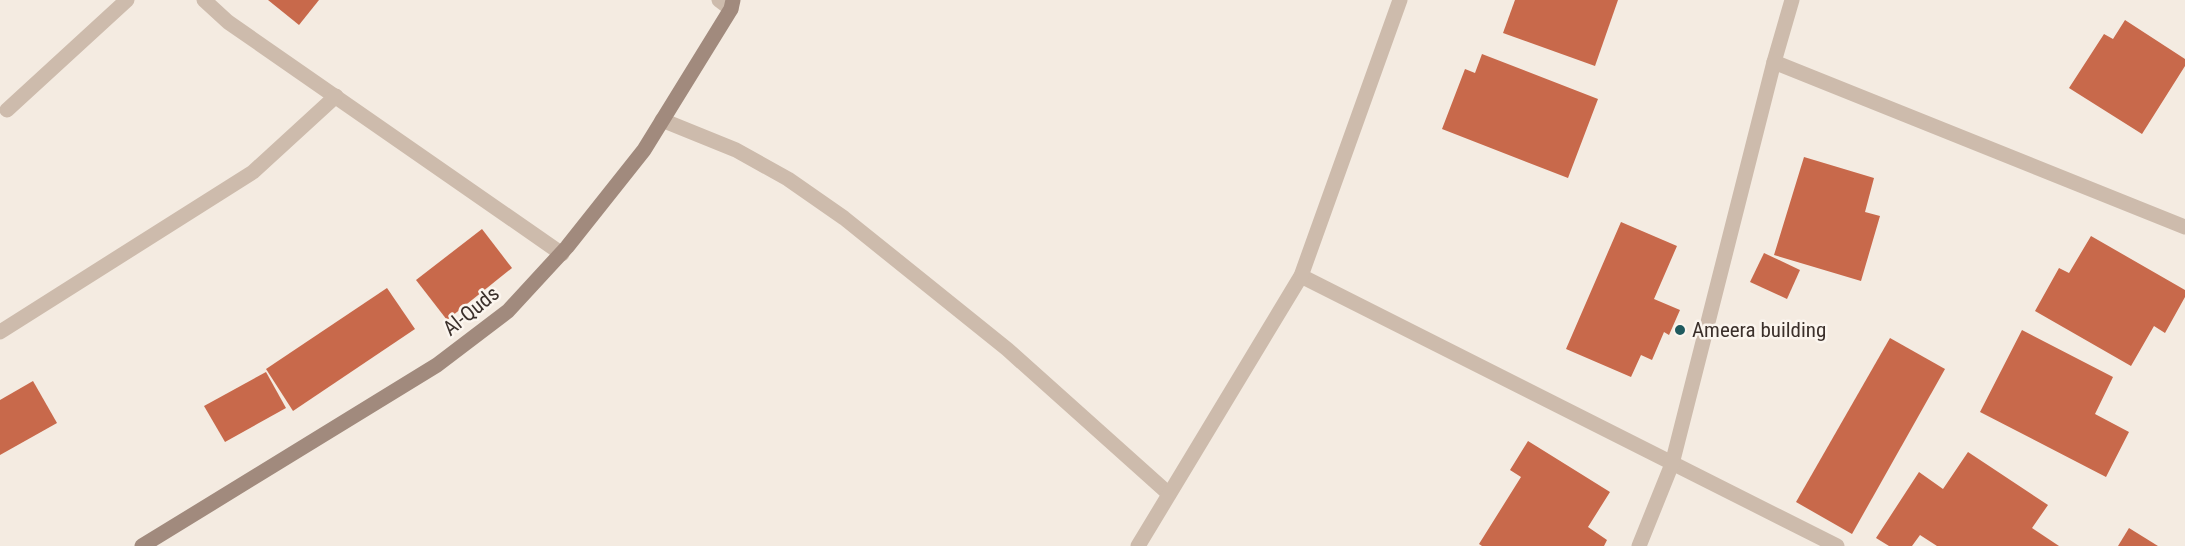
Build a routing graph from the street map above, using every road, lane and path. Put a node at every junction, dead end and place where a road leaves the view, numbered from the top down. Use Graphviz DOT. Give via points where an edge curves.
graph roads {
  1 [pos="127,0"];
  2 [pos="204,0"];
  3 [pos="746,0"];
  4 [pos="1400,0"];
  5 [pos="1792,0"];
  6 [pos="728,3"];
  7 [pos="1774,62"];
  8 [pos="336,96"];
  9 [pos="7,110"];
  10 [pos="662,120"];
  11 [pos="2185,227"];
  12 [pos="562,254"];
  13 [pos="1301,276"];
  14 [pos="0,332"];
  15 [pos="1672,464"];
  16 [pos="1169,494"];
  17 [pos="142,546"];
  18 [pos="1138,546"];
  19 [pos="1639,546"];
  20 [pos="1837,546"];
  1 -- 9 [label="street"];
  2 -- 8 [label="street" via="228,22"];
  3 -- 6 [label="street, Al-Quds"];
  4 -- 13 [label="street"];
  5 -- 7 [label="street"];
  6 -- 10 [label="street, Al-Quds"];
  7 -- 11 [label="street"];
  7 -- 15 [label="street"];
  8 -- 12 [label="street"];
  8 -- 14 [label="street" via="254,172"];
  10 -- 12 [label="street, Al-Quds" via="644,150"];
  10 -- 16 [label="street" via="736,150 788,179 844,218 1007,349"];
  12 -- 17 [label="street, Al-Quds" via="508,311 437,365"];
  13 -- 15 [label="street"];
  13 -- 16 [label="street"];
  15 -- 19 [label="street"];
  15 -- 20 [label="street"];
  16 -- 18 [label="street"];
}
